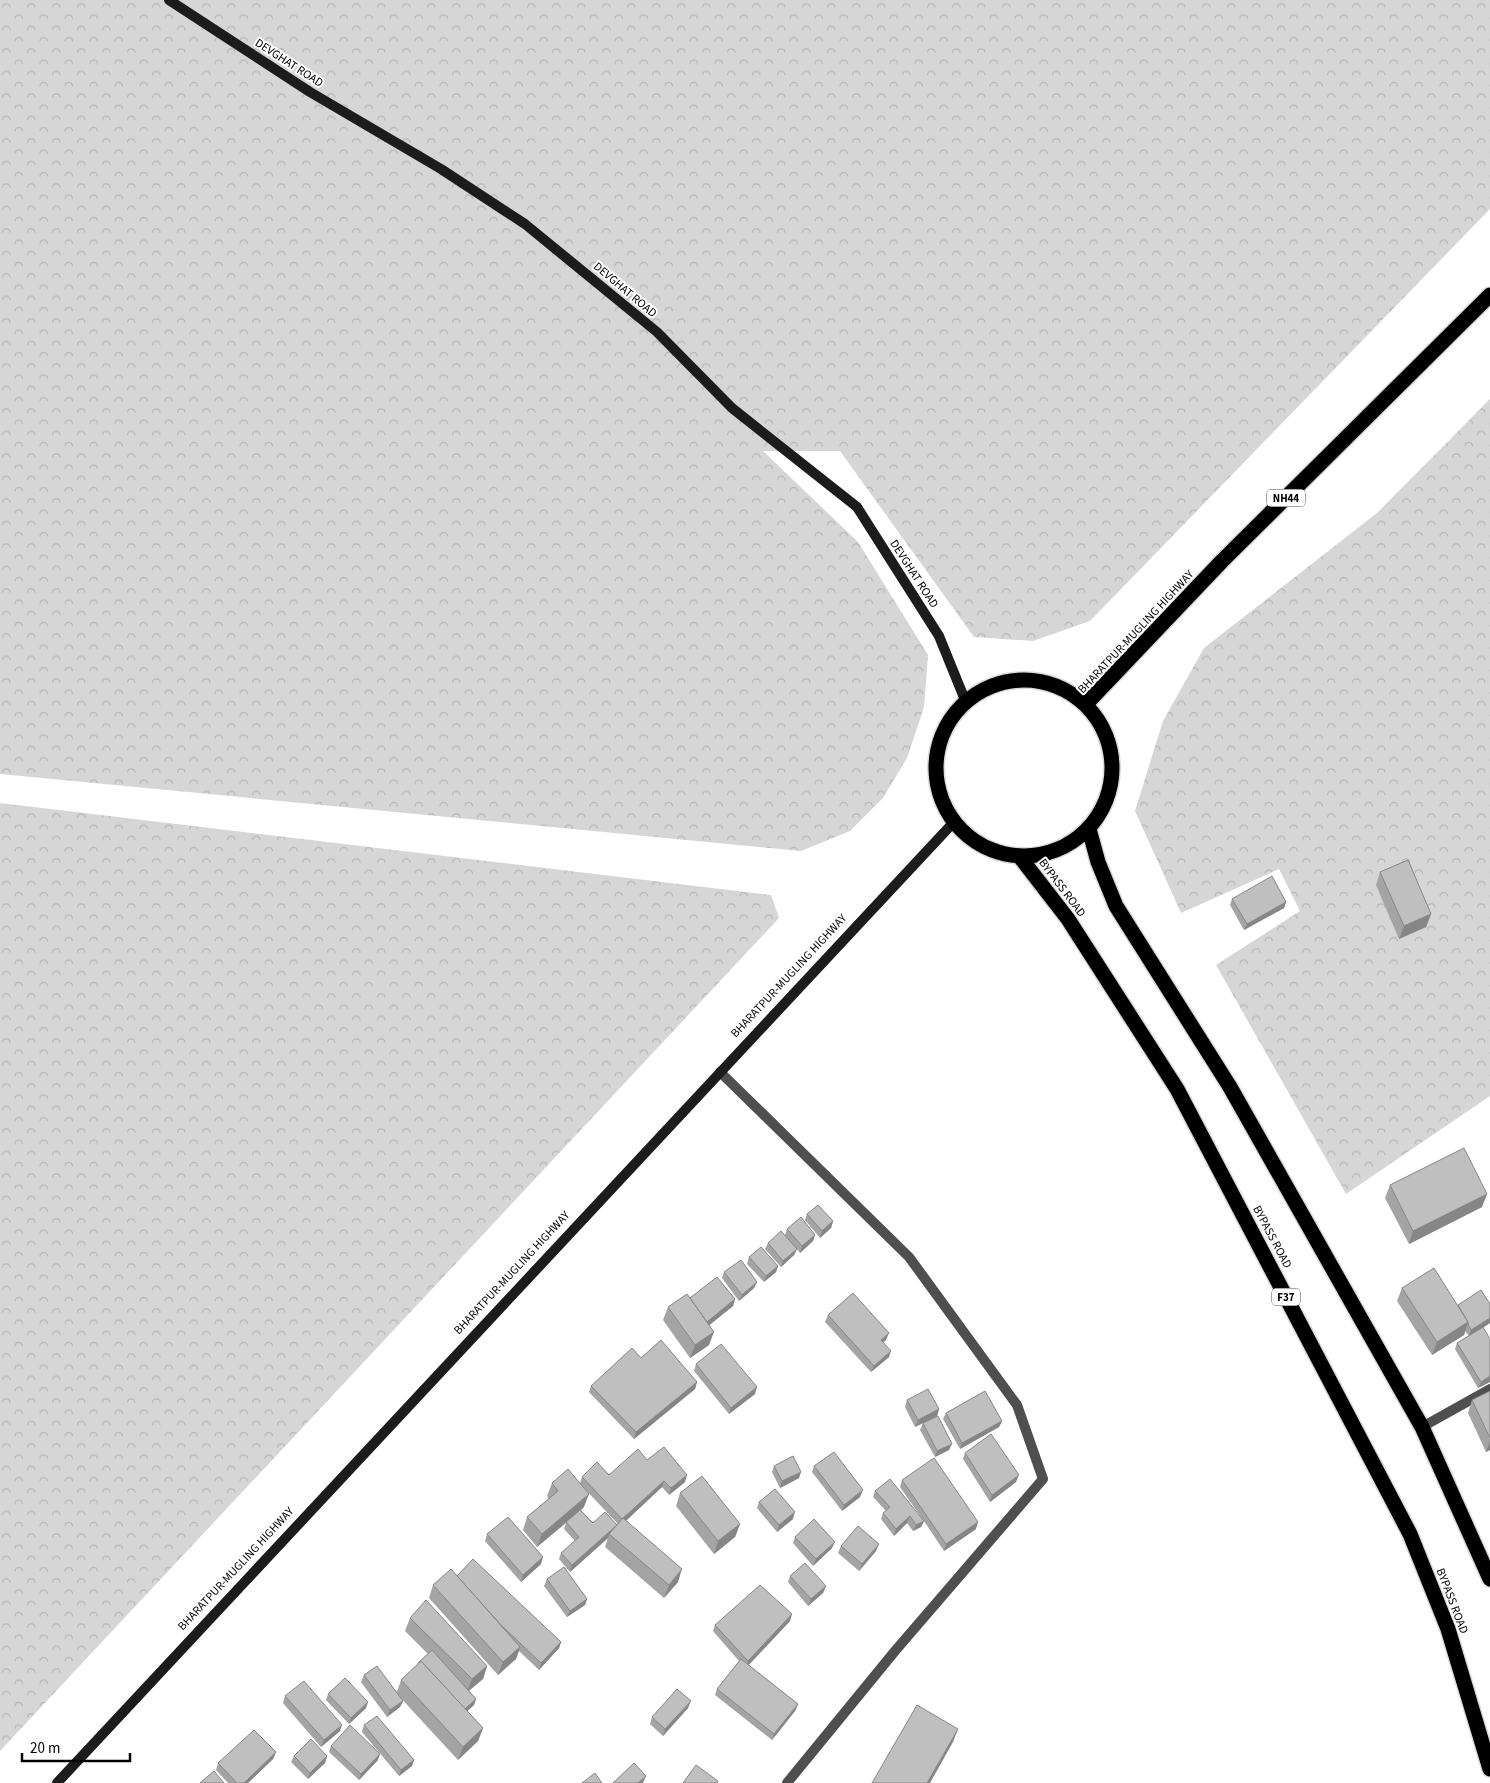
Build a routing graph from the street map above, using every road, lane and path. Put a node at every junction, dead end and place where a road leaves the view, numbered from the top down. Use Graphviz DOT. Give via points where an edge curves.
graph roads {
  1 [pos="169,0"];
  2 [pos="1490,295"];
  3 [pos="965,700"];
  4 [pos="1086,704"];
  5 [pos="953,823"];
  6 [pos="1089,829"];
  7 [pos="1020,857"];
  8 [pos="720,1072"];
  9 [pos="1490,1389"];
  10 [pos="1422,1427"];
  11 [pos="1490,1579"];
  12 [pos="1490,1769"];
  13 [pos="57,1783"];
  14 [pos="787,1783"];
  1 -- 3 [label="main road, DEVGHAT ROAD" via="310,92 441,169 525,224 657,332 732,408 857,506 939,636"];
  2 -- 4 [label="highway, BHARATPUR-MUGLING HIGHWAY / NH44" via="1222,561"];
  3 -- 4 [label="highway" via="994,683 1026,678 1059,686"];
  3 -- 5 [label="highway" via="939,737 935,782"];
  4 -- 6 [label="highway, BHARATPUR-MUGLING HIGHWAY" via="1110,743 1111,788"];
  5 -- 7 [label="highway, BHARATPUR-MUGLING HIGHWAY" via="983,847"];
  5 -- 8 [label="main road, BHARATPUR-MUGLING HIGHWAY"];
  6 -- 7 [label="highway, BHARATPUR-MUGLING HIGHWAY" via="1058,851"];
  6 -- 10 [label="highway" via="1116,906 1230,1087"];
  7 -- 12 [label="highway, BYPASS ROAD / F37" via="1068,919 1177,1089 1405,1525 1448,1629"];
  8 -- 13 [label="main road, BHARATPUR-MUGLING HIGHWAY"];
  8 -- 14 [label="street" via="909,1257 1017,1405 1043,1479"];
  9 -- 10 [label="street"];
  10 -- 11 [label="highway"];
}
